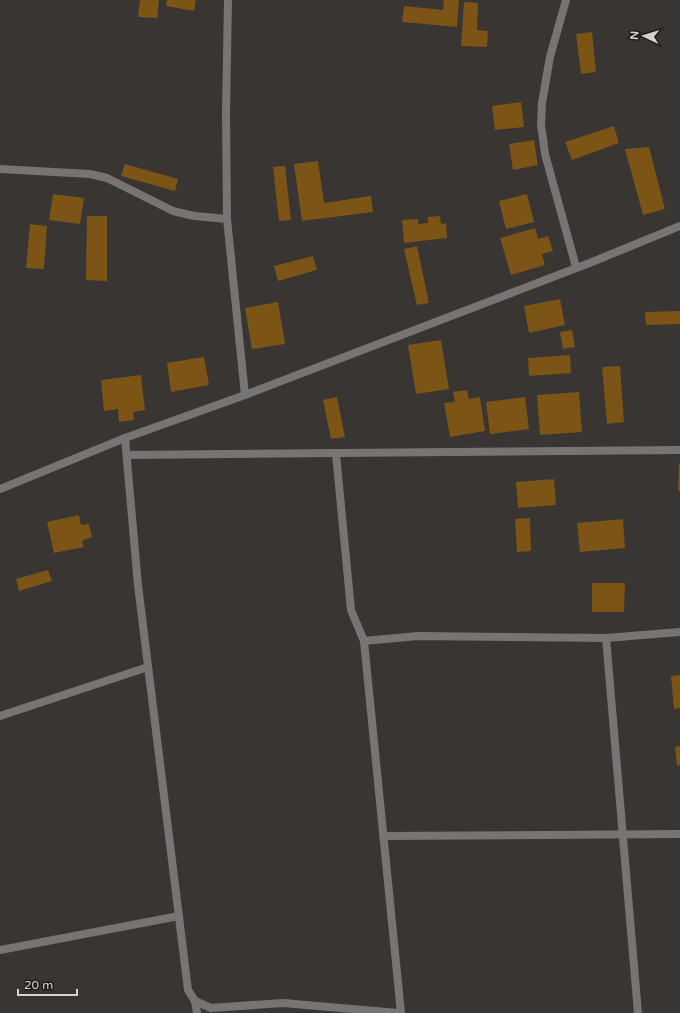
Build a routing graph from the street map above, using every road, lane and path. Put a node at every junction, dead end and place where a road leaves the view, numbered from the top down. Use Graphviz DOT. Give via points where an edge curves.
graph roads {
  1 [pos="228,0"];
  2 [pos="566,0"];
  3 [pos="0,169"];
  4 [pos="227,219"];
  5 [pos="680,226"];
  6 [pos="576,267"];
  7 [pos="245,395"];
  8 [pos="125,438"];
  9 [pos="680,450"];
  10 [pos="336,454"];
  11 [pos="127,455"];
  12 [pos="0,483"];
  13 [pos="9,484"];
  14 [pos="0,489"];
  15 [pos="680,632"];
  16 [pos="606,638"];
  17 [pos="364,641"];
  18 [pos="148,667"];
  19 [pos="0,716"];
  20 [pos="624,834"];
  21 [pos="680,834"];
  22 [pos="383,836"];
  23 [pos="179,916"];
  24 [pos="0,950"];
  25 [pos="195,1001"];
  26 [pos="197,1013"];
  27 [pos="398,1013"];
  28 [pos="401,1013"];
  29 [pos="638,1013"];
  1 -- 4 [label="street"];
  2 -- 6 [label="street" via="550,57 541,124 545,154"];
  3 -- 4 [label="street" via="107,178 173,211"];
  4 -- 7 [label="street"];
  5 -- 6 [label="street"];
  6 -- 7 [label="street"];
  7 -- 8 [label="street"];
  8 -- 11 [label="street"];
  8 -- 13 [label="street"];
  9 -- 10 [label="street"];
  10 -- 11 [label="street"];
  10 -- 17 [label="street" via="351,610"];
  11 -- 18 [label="street"];
  12 -- 13 [label="street"];
  13 -- 14 [label="street"];
  15 -- 16 [label="street"];
  16 -- 17 [label="street" via="418,636"];
  16 -- 20 [label="street"];
  17 -- 22 [label="street"];
  18 -- 19 [label="street"];
  18 -- 23 [label="street"];
  20 -- 21 [label="street"];
  20 -- 22 [label="street"];
  20 -- 29 [label="street"];
  22 -- 28 [label="street"];
  23 -- 24 [label="street"];
  23 -- 25 [label="street" via="188,990"];
  25 -- 26 [label="street"];
  25 -- 27 [label="street" via="211,1008 283,1003"];
}
